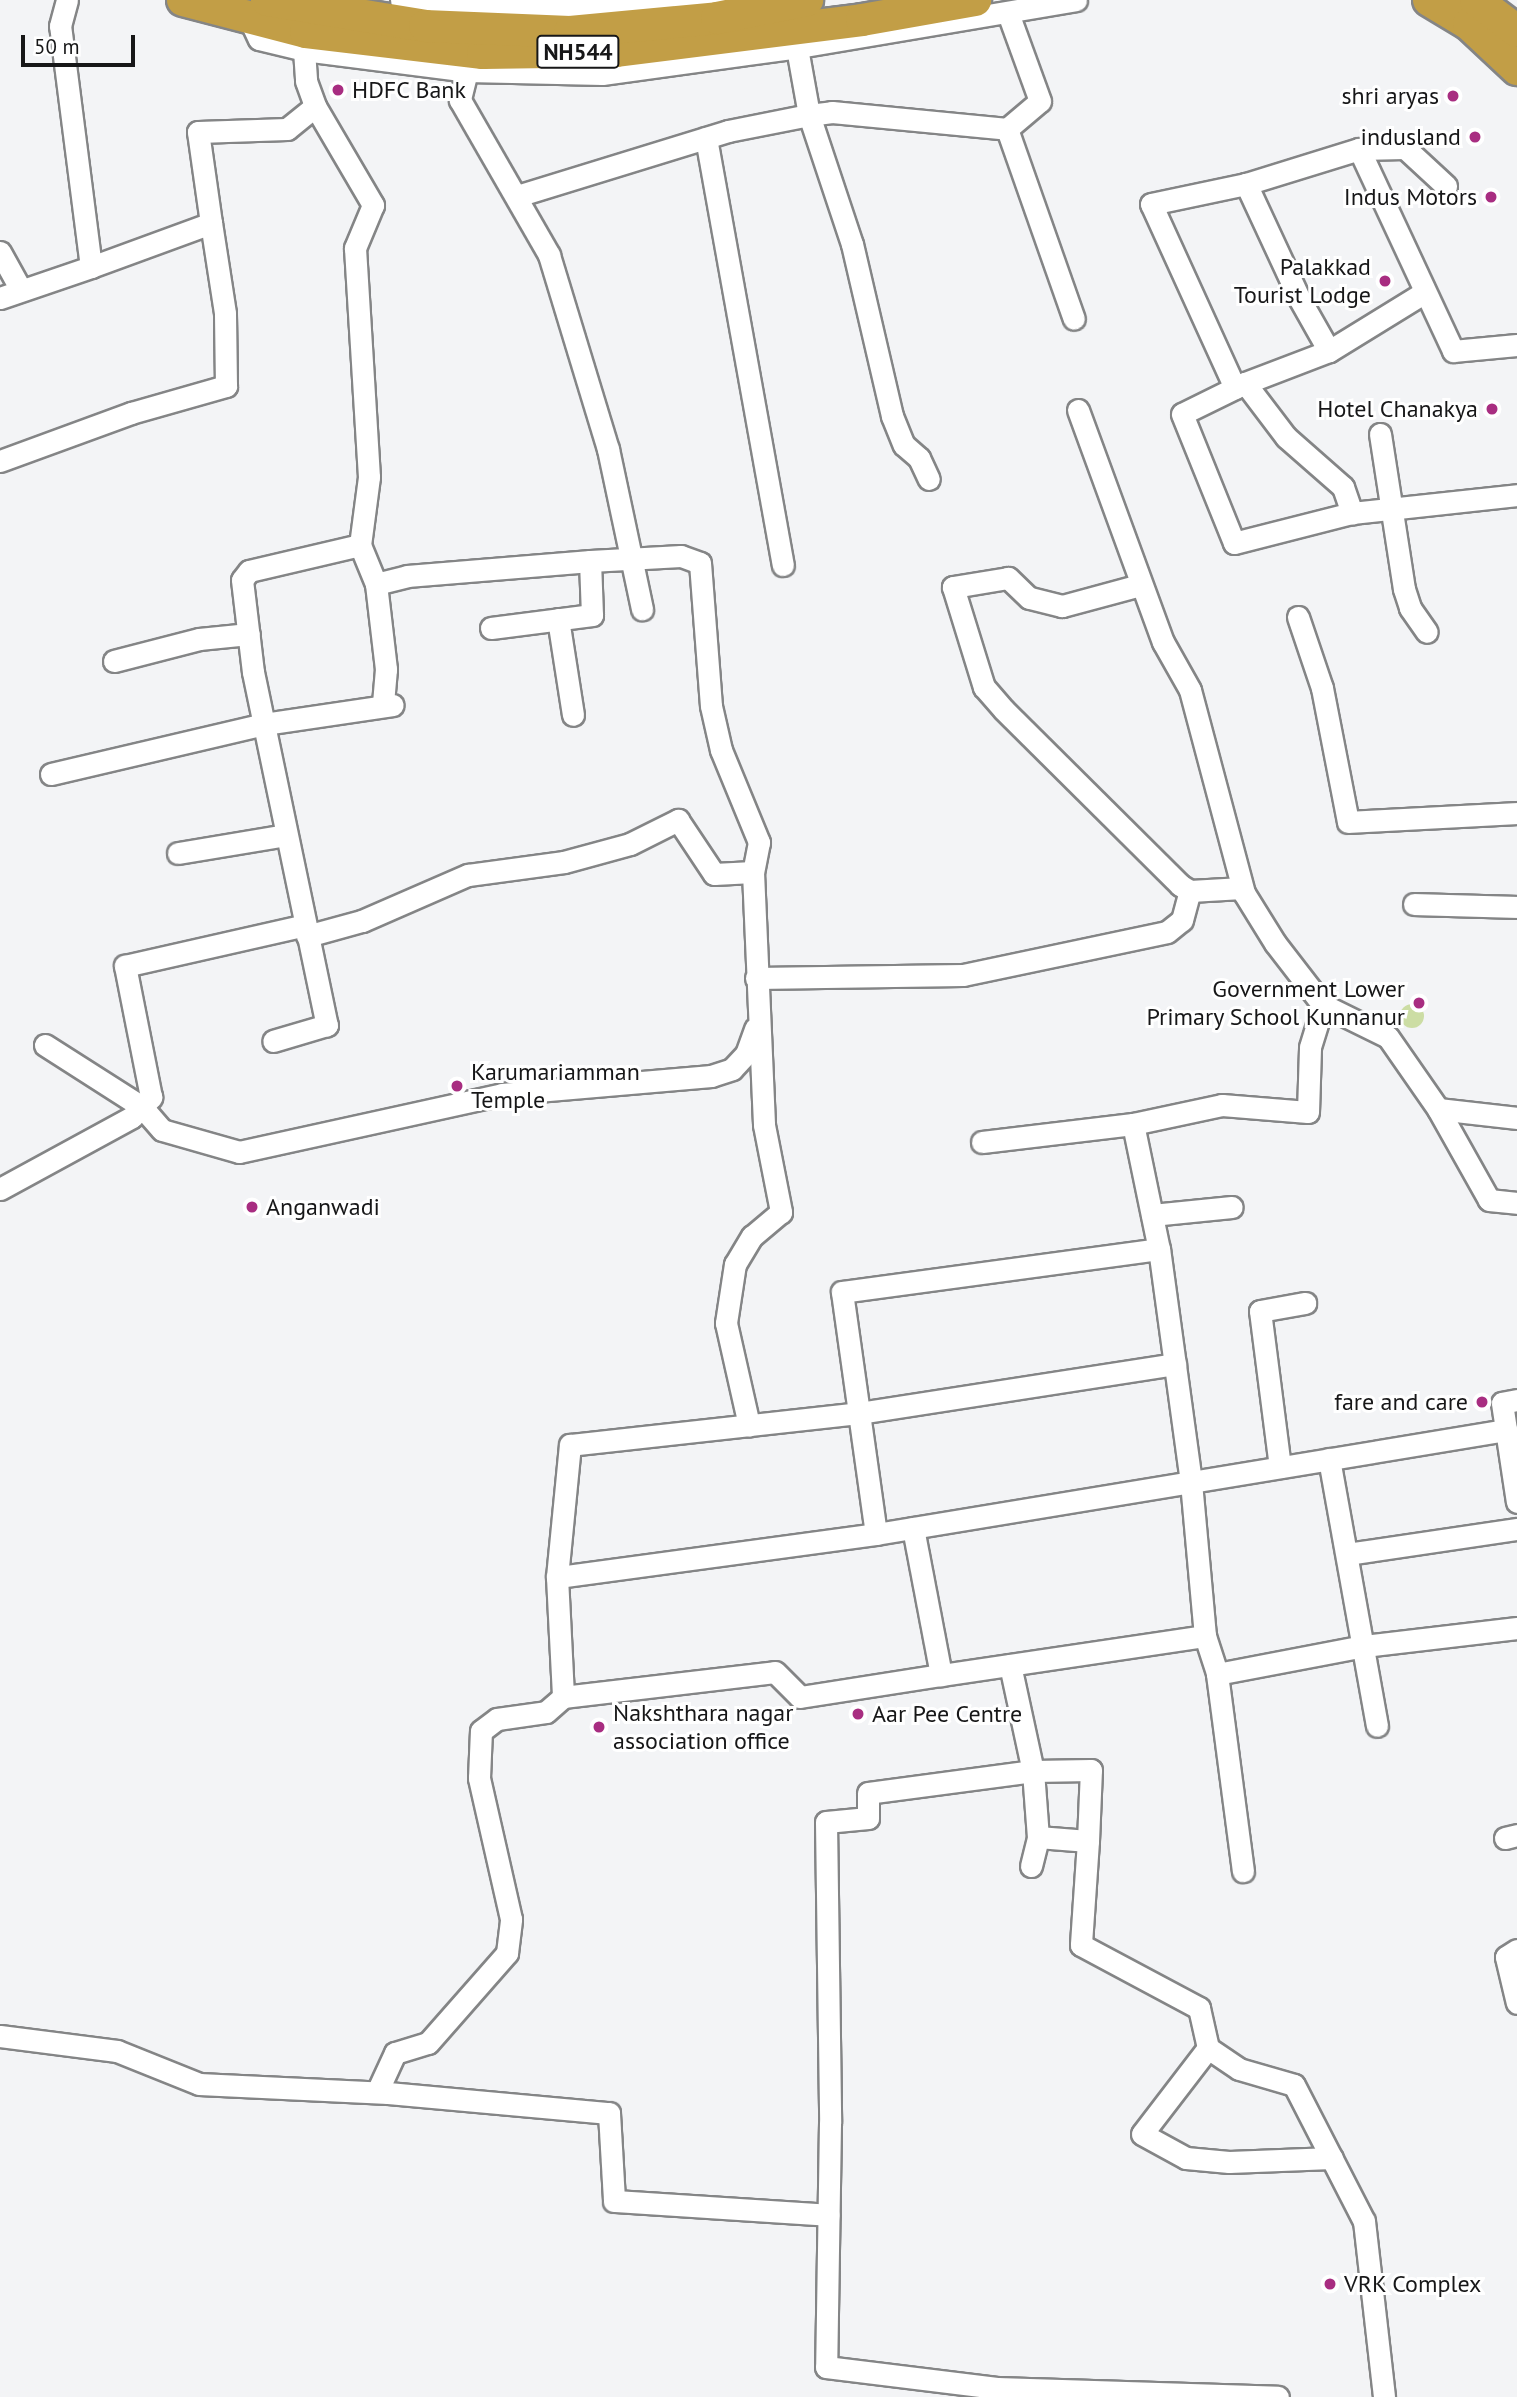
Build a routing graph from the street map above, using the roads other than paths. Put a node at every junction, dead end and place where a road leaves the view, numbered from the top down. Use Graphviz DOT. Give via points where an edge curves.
graph roads {
  1 [pos="67,0"];
  2 [pos="183,0"];
  3 [pos="716,0"];
  4 [pos="807,0"];
  5 [pos="975,0"];
  6 [pos="1076,0"];
  7 [pos="1429,0"];
  8 [pos="448,2"];
  9 [pos="677,2"];
  10 [pos="258,9"];
  11 [pos="404,12"];
  12 [pos="1472,12"];
  13 [pos="1008,13"];
  14 [pos="1517,31"];
  15 [pos="797,48"];
  16 [pos="304,50"];
  17 [pos="1517,69"];
  18 [pos="467,71"];
  19 [pos="1517,86"];
  20 [pos="320,114"];
  21 [pos="809,115"];
  22 [pos="1007,129"];
  23 [pos="706,138"];
  24 [pos="1359,149"];
  25 [pos="1246,184"];
  26 [pos="1446,186"];
  27 [pos="517,196"];
  28 [pos="211,223"];
  29 [pos="0,252"];
  30 [pos="91,267"];
  31 [pos="21,290"];
  32 [pos="1425,292"];
  33 [pos="0,298"];
  34 [pos="1074,319"];
  35 [pos="1517,345"];
  36 [pos="1329,351"];
  37 [pos="1240,385"];
  38 [pos="1078,410"];
  39 [pos="1380,434"];
  40 [pos="0,461"];
  41 [pos="929,479"];
  42 [pos="1517,495"];
  43 [pos="1391,510"];
  44 [pos="1352,513"];
  45 [pos="360,545"];
  46 [pos="631,560"];
  47 [pos="590,561"];
  48 [pos="783,565"];
  49 [pos="376,584"];
  50 [pos="1140,584"];
  51 [pos="642,609"];
  52 [pos="1298,617"];
  53 [pos="558,619"];
  54 [pos="491,628"];
  55 [pos="1427,632"];
  56 [pos="249,634"];
  57 [pos="114,661"];
  58 [pos="573,715"];
  59 [pos="264,724"];
  60 [pos="51,774"];
  61 [pos="1517,813"];
  62 [pos="285,835"];
  63 [pos="178,853"];
  64 [pos="753,872"];
  65 [pos="1242,888"];
  66 [pos="1190,891"];
  67 [pos="1414,904"];
  68 [pos="1517,907"];
  69 [pos="306,931"];
  70 [pos="756,978"];
  71 [pos="1323,1005"];
  72 [pos="757,1024"];
  73 [pos="273,1041"];
  74 [pos="45,1045"];
  75 [pos="142,1107"];
  76 [pos="1438,1109"];
  77 [pos="1517,1118"];
  78 [pos="1133,1124"];
  79 [pos="982,1142"];
  80 [pos="0,1189"];
  81 [pos="1517,1203"];
  82 [pos="1232,1207"];
  83 [pos="1152,1215"];
  84 [pos="1159,1249"];
  85 [pos="1305,1303"];
  86 [pos="1175,1364"];
  87 [pos="1517,1400"];
  88 [pos="859,1413"];
  89 [pos="749,1425"];
  90 [pos="1506,1430"];
  91 [pos="1329,1459"];
  92 [pos="1280,1467"];
  93 [pos="1191,1482"];
  94 [pos="1517,1502"];
  95 [pos="913,1528"];
  96 [pos="1517,1529"];
  97 [pos="876,1534"];
  98 [pos="1347,1554"];
  99 [pos="557,1577"];
  100 [pos="1517,1628"];
  101 [pos="1205,1636"];
  102 [pos="1364,1647"];
  103 [pos="1010,1665"];
  104 [pos="1217,1674"];
  105 [pos="942,1675"];
  106 [pos="563,1697"];
  107 [pos="1377,1726"];
  108 [pos="1033,1771"];
  109 [pos="1038,1837"];
  110 [pos="1088,1840"];
  111 [pos="1031,1866"];
  112 [pos="1243,1871"];
  113 [pos="1517,1950"];
  114 [pos="1517,2003"];
  115 [pos="0,2035"];
  116 [pos="1208,2048"];
  117 [pos="377,2092"];
  118 [pos="1332,2158"];
  119 [pos="829,2215"];
  120 [pos="1278,2397"];
  121 [pos="1384,2397"];
  1 -- 30 [label="street" via="60,26"];
  2 -- 10 [label="highway, NH544"];
  3 -- 9 [label="street"];
  4 -- 11 [label="highway, NH544" via="717,18 583,31"];
  5 -- 10 [label="highway, NH544" via="862,20 617,51 483,53 306,32"];
  6 -- 13 [label="street"];
  7 -- 12 [label="highway"];
  8 -- 9 [label="street" via="569,9"];
  8 -- 11 [label="street"];
  10 -- 11 [label="highway, NH544"];
  10 -- 16 [label="street" via="259,39"];
  12 -- 14 [label="highway"];
  12 -- 17 [label="highway"];
  12 -- 19 [label="street"];
  13 -- 15 [label="street"];
  13 -- 22 [label="street" via="1040,101"];
  15 -- 18 [label="street" via="602,74"];
  15 -- 21 [label="street"];
  16 -- 18 [label="street"];
  16 -- 20 [label="street" via="306,81"];
  18 -- 27 [label="street" via="460,100"];
  20 -- 28 [label="street" via="287,129 198,132"];
  20 -- 45 [label="street" via="373,205 355,248 369,477"];
  21 -- 22 [label="street" via="832,112"];
  21 -- 23 [label="street"];
  21 -- 41 [label="street" via="852,244 892,416 904,444 919,458"];
  22 -- 34 [label="street"];
  23 -- 27 [label="street"];
  23 -- 48 [label="street"];
  24 -- 25 [label="street"];
  24 -- 26 [label="street" via="1405,148"];
  24 -- 32 [label="street"];
  25 -- 36 [label="street" via="1298,299"];
  25 -- 37 [label="street" via="1151,204"];
  27 -- 46 [label="street" via="549,255 608,449"];
  28 -- 30 [label="street"];
  28 -- 40 [label="street" via="225,313 226,386 131,413"];
  29 -- 31 [label="street"];
  30 -- 31 [label="street"];
  31 -- 33 [label="street"];
  32 -- 35 [label="street" via="1453,351"];
  32 -- 36 [label="street"];
  36 -- 37 [label="street"];
  37 -- 44 [label="street" via="1286,437 1343,487"];
  37 -- 44 [label="street" via="1182,414 1234,543"];
  38 -- 50 [label="street"];
  39 -- 43 [label="street"];
  42 -- 43 [label="street"];
  43 -- 44 [label="street"];
  43 -- 55 [label="street" via="1404,589 1410,608"];
  45 -- 49 [label="street"];
  45 -- 56 [label="street" via="249,572 242,580"];
  46 -- 47 [label="street"];
  46 -- 51 [label="street"];
  46 -- 64 [label="street" via="681,556 703,567 711,706 721,750 759,842"];
  47 -- 49 [label="street" via="407,576"];
  47 -- 53 [label="street" via="592,615"];
  49 -- 59 [label="street" via="388,705"];
  50 -- 65 [label="street" via="1189,690"];
  50 -- 66 [label="street" via="1062,606 1029,598 1008,578 953,587 984,687 1108,817"];
  52 -- 61 [label="street" via="1322,688 1348,822"];
  53 -- 54 [label="street"];
  53 -- 58 [label="street"];
  56 -- 57 [label="street" via="199,639"];
  56 -- 59 [label="street"];
  59 -- 60 [label="street"];
  59 -- 62 [label="street"];
  62 -- 63 [label="street"];
  62 -- 69 [label="street"];
  64 -- 69 [label="street" via="714,874 678,820 630,844 564,862 468,875 362,920"];
  64 -- 70 [label="street"];
  65 -- 66 [label="street"];
  65 -- 71 [label="street" via="1275,943"];
  66 -- 70 [label="street" via="1182,920 1167,932 963,975"];
  67 -- 68 [label="street"];
  69 -- 73 [label="street" via="327,1025"];
  69 -- 75 [label="street" via="125,966 151,1097"];
  70 -- 72 [label="street"];
  71 -- 76 [label="street" via="1388,1037"];
  71 -- 78 [label="street" via="1310,1046 1308,1112 1222,1105"];
  72 -- 75 [label="street" via="746,1054 732,1069 711,1076 502,1094 239,1152 162,1130"];
  72 -- 89 [label="street" via="764,1125 781,1212 752,1236 735,1264 726,1323"];
  74 -- 75 [label="street"];
  75 -- 80 [label="street" via="70,1154"];
  76 -- 77 [label="street"];
  76 -- 81 [label="street" via="1489,1200"];
  78 -- 79 [label="street"];
  78 -- 83 [label="street"];
  82 -- 83 [label="street"];
  83 -- 84 [label="street"];
  84 -- 86 [label="street"];
  84 -- 88 [label="street" via="842,1292"];
  85 -- 92 [label="street" via="1261,1311"];
  86 -- 88 [label="street"];
  86 -- 93 [label="street"];
  87 -- 90 [label="street" via="1502,1403"];
  88 -- 89 [label="street"];
  88 -- 97 [label="street"];
  89 -- 99 [label="street" via="570,1445"];
  90 -- 91 [label="street"];
  90 -- 94 [label="street"];
  91 -- 92 [label="street"];
  91 -- 98 [label="street"];
  92 -- 93 [label="street"];
  93 -- 95 [label="street"];
  93 -- 101 [label="street"];
  95 -- 97 [label="street"];
  95 -- 105 [label="street"];
  96 -- 98 [label="street"];
  97 -- 99 [label="street"];
  98 -- 102 [label="street"];
  99 -- 106 [label="street"];
  100 -- 102 [label="street"];
  101 -- 103 [label="street"];
  101 -- 104 [label="street"];
  102 -- 104 [label="street"];
  102 -- 107 [label="street"];
  103 -- 105 [label="street"];
  103 -- 108 [label="street"];
  104 -- 112 [label="street"];
  105 -- 106 [label="street" via="800,1697 775,1672"];
  106 -- 117 [label="street" via="547,1712 496,1719 481,1731 479,1778 511,1919 507,1953 428,2043 395,2053"];
  108 -- 109 [label="street"];
  108 -- 110 [label="street" via="1091,1770"];
  108 -- 119 [label="street" via="868,1793 868,1818 826,1822"];
  109 -- 110 [label="street"];
  109 -- 111 [label="street"];
  110 -- 116 [label="street" via="1081,1945 1199,2008"];
  113 -- 114 [label="street" via="1506,1957"];
  115 -- 117 [label="street" via="117,2051 199,2084"];
  116 -- 118 [label="street" via="1239,2069 1294,2085"];
  116 -- 118 [label="street" via="1142,2134 1186,2158 1229,2162"];
  117 -- 119 [label="street" via="609,2113 614,2201"];
  118 -- 121 [label="street" via="1364,2221"];
  119 -- 120 [label="street" via="827,2367 997,2388"];
}
